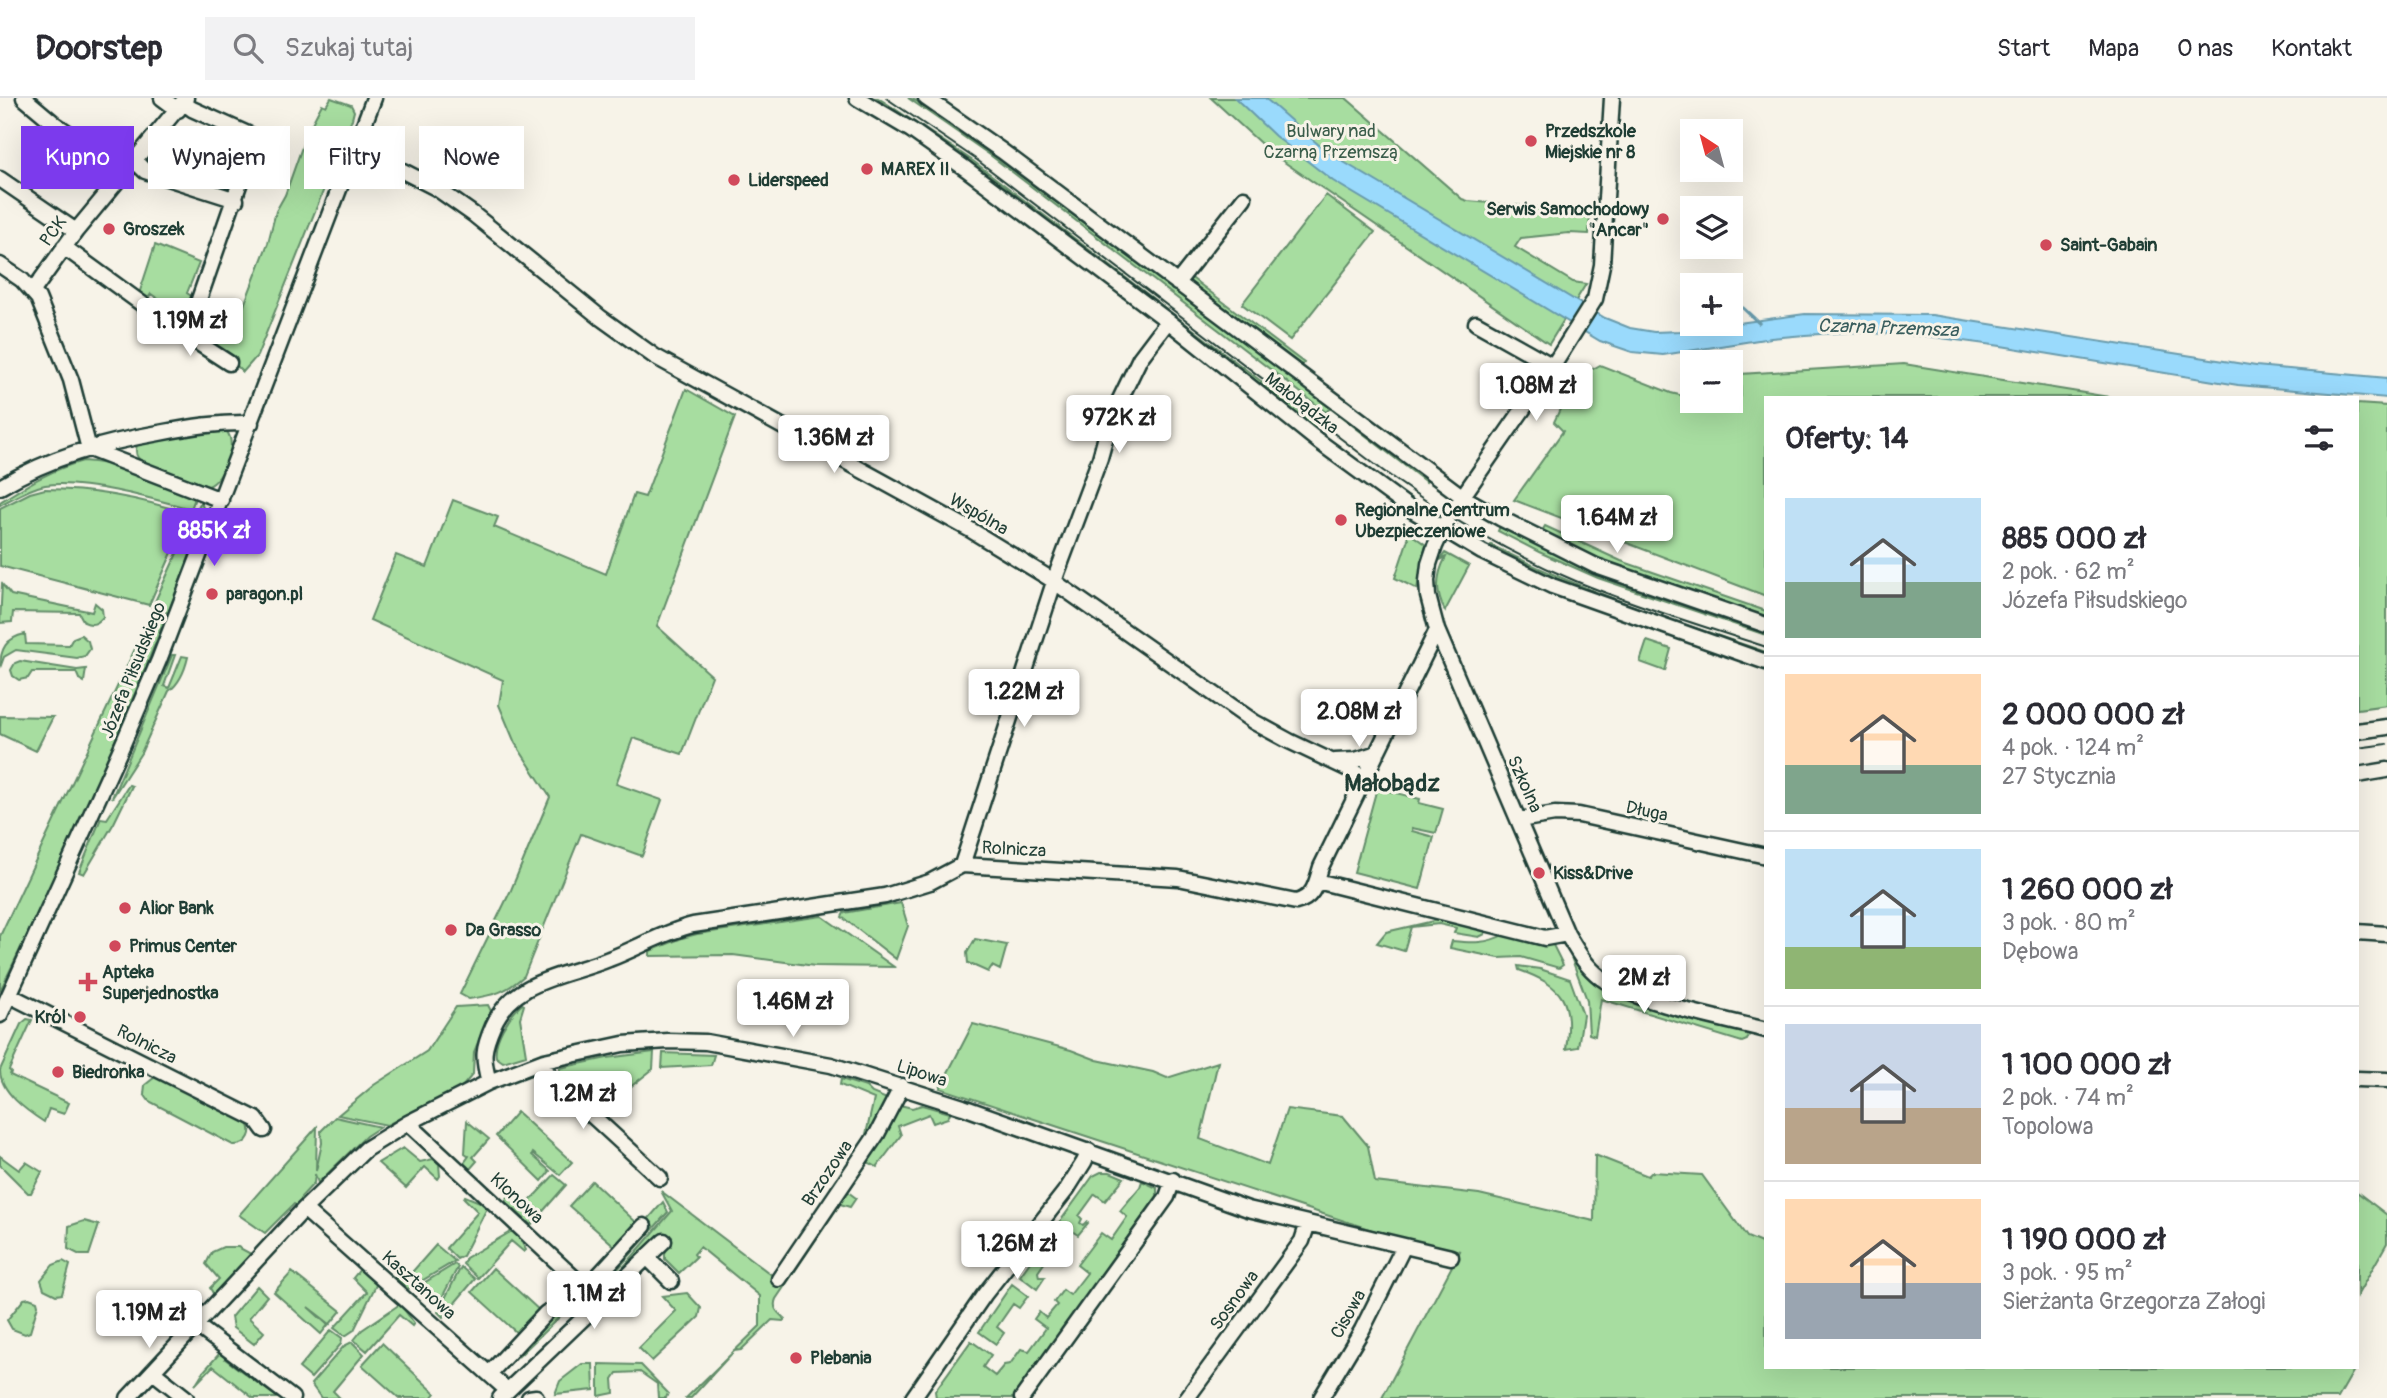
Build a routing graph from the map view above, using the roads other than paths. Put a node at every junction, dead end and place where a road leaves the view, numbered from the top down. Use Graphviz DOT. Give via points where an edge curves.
graph roads {
  1 [pos="24,98"];
  2 [pos="162,98"];
  3 [pos="857,98"];
  4 [pos="926,98"];
  5 [pos="1612,98"];
  6 [pos="369,99"];
  7 [pos="183,103"];
  8 [pos="58,126"];
  9 [pos="362,126"];
  10 [pos="134,162"];
  11 [pos="134,168"];
  12 [pos="405,172"];
  13 [pos="0,178"];
  14 [pos="111,189"];
  15 [pos="340,189"];
  16 [pos="1244,198"];
  17 [pos="236,200"];
  18 [pos="76,231"];
  19 [pos="64,247"];
  20 [pos="0,265"];
  21 [pos="1177,283"];
  22 [pos="33,291"];
  23 [pos="1168,321"];
  24 [pos="178,323"];
  25 [pos="1476,323"];
  26 [pos="229,363"];
  27 [pos="1553,366"];
  28 [pos="251,423"];
  29 [pos="89,449"];
  30 [pos="0,487"];
  31 [pos="1463,496"];
  32 [pos="221,500"];
  33 [pos="1442,528"];
  34 [pos="1055,582"];
  35 [pos="1764,624"];
  36 [pos="1437,630"];
  37 [pos="1429,649"];
  38 [pos="1445,651"];
  39 [pos="1764,661"];
  40 [pos="2387,727"];
  41 [pos="2359,731"];
  42 [pos="1377,753"];
  43 [pos="1334,761"];
  44 [pos="2387,770"];
  45 [pos="2359,775"];
  46 [pos="1365,777"];
  47 [pos="1519,820"];
  48 [pos="1764,856"];
  49 [pos="962,865"];
  50 [pos="1317,881"];
  51 [pos="2359,932"];
  52 [pos="1567,933"];
  53 [pos="2387,934"];
  54 [pos="9,995"];
  55 [pos="0,1015"];
  56 [pos="1764,1029"];
  57 [pos="544,1061"];
  58 [pos="2359,1079"];
  59 [pos="2387,1080"];
  60 [pos="489,1082"];
  61 [pos="902,1086"];
  62 [pos="408,1123"];
  63 [pos="264,1130"];
  64 [pos="1089,1151"];
  65 [pos="660,1178"];
  66 [pos="1173,1180"];
  67 [pos="304,1209"];
  68 [pos="1308,1223"];
  69 [pos="643,1226"];
  70 [pos="664,1241"];
  71 [pos="1404,1246"];
  72 [pos="647,1257"];
  73 [pos="1451,1257"];
  74 [pos="779,1279"];
  75 [pos="671,1281"];
  76 [pos="586,1289"];
  77 [pos="600,1302"];
  78 [pos="546,1312"];
  79 [pos="196,1325"];
  80 [pos="153,1372"];
  81 [pos="489,1374"];
  82 [pos="178,1396"];
  83 [pos="503,1396"];
  84 [pos="128,1398"];
  85 [pos="292,1398"];
  86 [pos="914,1398"];
  87 [pos="1022,1398"];
  88 [pos="1187,1398"];
  89 [pos="1321,1398"];
  1 -- 8 [label="street"];
  2 -- 7 [label="street"];
  3 -- 23 [label="street, Małobądzka" via="941,151"];
  4 -- 21 [label="street, Małobądzka"];
  5 -- 27 [label="street, Szkolna" via="1598,290 1591,309"];
  6 -- 9 [label="street, Józefa Piłsudskiego"];
  7 -- 10 [label="street, PCK"];
  7 -- 17 [label="street" via="251,136 254,142"];
  11 -- 17 [label="street"];
  12 -- 34 [label="street, Wspólna" via="472,214 654,356 969,528"];
  13 -- 18 [label="street"];
  14 -- 18 [label="street, PCK"];
  15 -- 28 [label="street, Józefa Piłsudskiego"];
  16 -- 21 [label="street"];
  17 -- 24 [label="street" via="196,308"];
  18 -- 19 [label="street, PCK"];
  19 -- 22 [label="street, PCK"];
  19 -- 24 [label="street" via="160,317"];
  20 -- 22 [label="street"];
  21 -- 31 [label="street, Małobądzka"];
  22 -- 29 [label="street" via="60,348"];
  23 -- 33 [label="street, Małobądzka" via="1318,441"];
  23 -- 34 [label="street" via="1140,358 1111,418"];
  24 -- 26 [label="street" via="189,337"];
  25 -- 27 [label="street"];
  27 -- 31 [label="street, Szkolna"];
  28 -- 29 [label="street" via="195,426"];
  28 -- 32 [label="street, Józefa Piłsudskiego"];
  29 -- 30 [label="street" via="65,455"];
  29 -- 32 [label="street"];
  31 -- 33 [label="street, Szkolna"];
  31 -- 35 [label="street, Małobądzka" via="1596,566"];
  32 -- 54 [label="street, Józefa Piłsudskiego" via="133,722"];
  33 -- 36 [label="street, Szkolna" via="1427,581"];
  33 -- 39 [label="street, Małobądzka" via="1552,586"];
  34 -- 43 [label="street, Wspólna" via="1254,722"];
  34 -- 49 [label="street"];
  36 -- 37 [label="street"];
  36 -- 38 [label="street, Szkolna"];
  37 -- 38 [label="street"];
  37 -- 42 [label="street"];
  38 -- 47 [label="street, Szkolna"];
  40 -- 41 [label="street"];
  42 -- 43 [label="street"];
  42 -- 46 [label="street"];
  43 -- 46 [label="street, Wspólna"];
  44 -- 45 [label="street"];
  46 -- 50 [label="street"];
  47 -- 48 [label="street, Długa" via="1555,814 1578,816"];
  47 -- 52 [label="street, Szkolna"];
  49 -- 50 [label="street, Rolnicza" via="1178,878 1296,902 1310,896"];
  49 -- 60 [label="street, Rolnicza" via="930,882 885,896 678,929 613,958 532,985 512,997 496,1019 483,1058"];
  50 -- 52 [label="street" via="1545,938"];
  51 -- 53 [label="street"];
  52 -- 56 [label="street, Szkolna" via="1590,969 1612,984"];
  54 -- 55 [label="street, Józefa Piłsudskiego"];
  54 -- 63 [label="street, Rolnicza" via="256,1119"];
  57 -- 60 [label="street, Lipowa"];
  57 -- 61 [label="street, Lipowa" via="623,1044 706,1042 806,1059"];
  57 -- 65 [label="street" via="547,1074"];
  58 -- 59 [label="street"];
  60 -- 62 [label="street, Lipowa"];
  61 -- 64 [label="street, Lipowa"];
  61 -- 74 [label="street, Brzozowa" via="877,1133"];
  62 -- 67 [label="street, Lipowa" via="366,1149"];
  62 -- 76 [label="street, Klonowa"];
  64 -- 66 [label="street, Lipowa"];
  64 -- 86 [label="street" via="1067,1189 984,1295"];
  66 -- 68 [label="street, Lipowa" via="1248,1209"];
  66 -- 87 [label="street" via="1167,1197"];
  67 -- 79 [label="street, Lipowa"];
  67 -- 81 [label="street, Kasztanowa"];
  68 -- 71 [label="street, Lipowa"];
  68 -- 88 [label="street, Sosnowa" via="1302,1241"];
  69 -- 76 [label="street"];
  70 -- 72 [label="street"];
  71 -- 73 [label="street, Lipowa"];
  71 -- 89 [label="street, Cisowa"];
  72 -- 75 [label="street"];
  72 -- 77 [label="street"];
  76 -- 77 [label="street, Klonowa"];
  77 -- 83 [label="street"];
  78 -- 81 [label="street"];
  79 -- 80 [label="street, Lipowa"];
  79 -- 85 [label="street"];
  80 -- 82 [label="street"];
  80 -- 84 [label="street, Lipowa"];
  81 -- 83 [label="street, Kasztanowa"];
}
